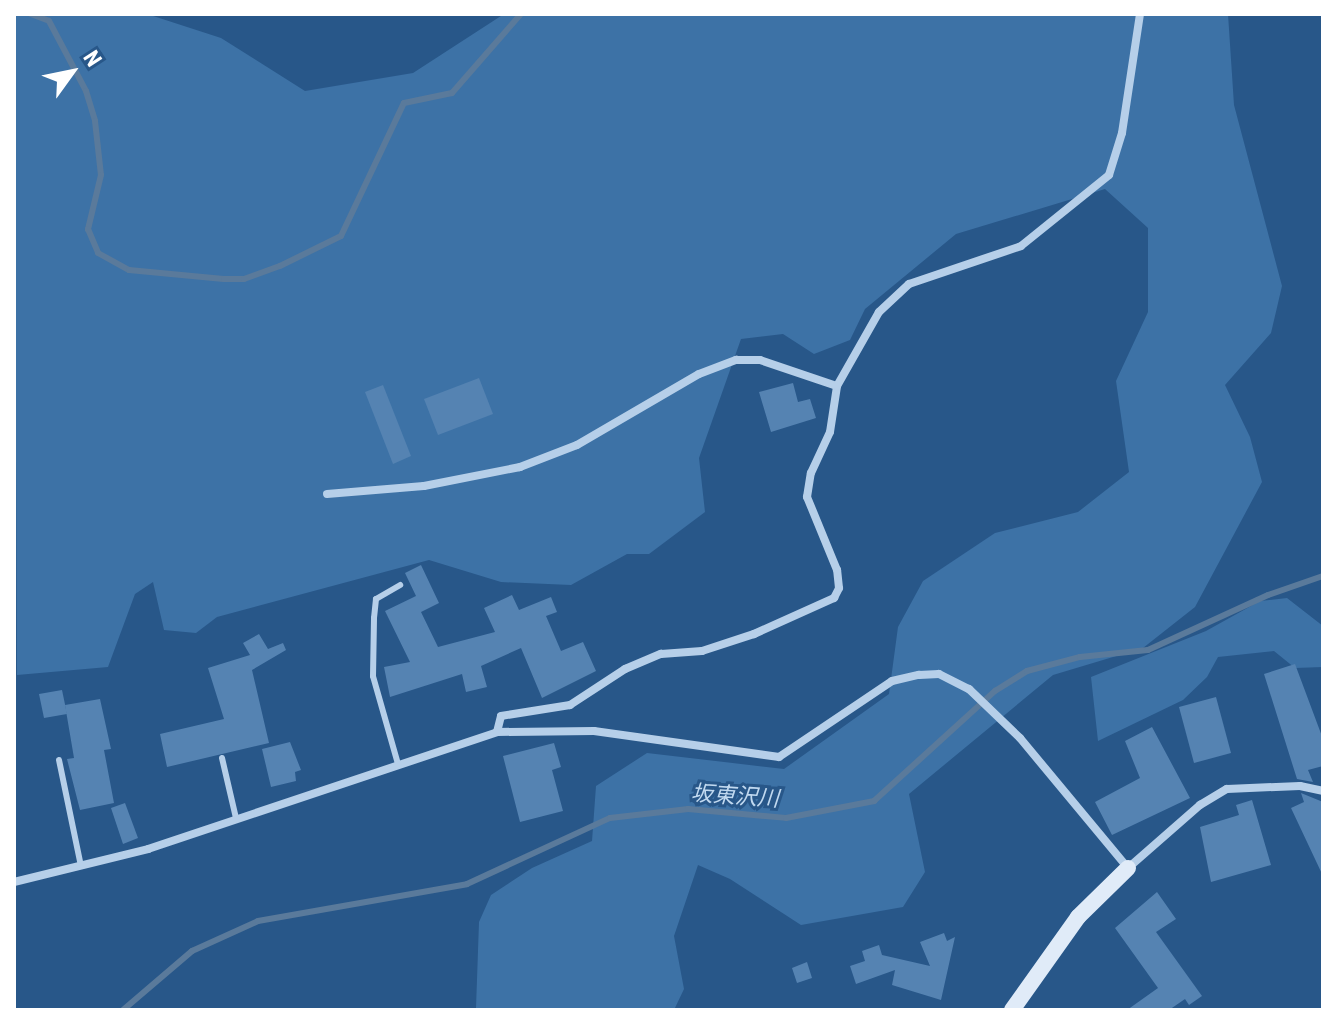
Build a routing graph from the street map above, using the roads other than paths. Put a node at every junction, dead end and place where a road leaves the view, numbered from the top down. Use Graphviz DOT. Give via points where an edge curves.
graph roads {
  1 [pos="1140,14"];
  2 [pos="837,386"];
  3 [pos="327,494"];
  4 [pos="400,585"];
  5 [pos="497,732"];
  6 [pos="222,758"];
  7 [pos="59,760"];
  8 [pos="398,764"];
  9 [pos="1323,791"];
  10 [pos="236,818"];
  11 [pos="81,866"];
  12 [pos="1128,868"];
  13 [pos="14,882"];
  14 [pos="1012,1010"];
  1 -- 2 [label="street" via="1122,133 1109,175 1021,246 909,284 879,312"];
  2 -- 3 [label="street" via="760,360 736,360 699,374 577,445 520,467 424,486"];
  2 -- 5 [label="street" via="830,432 811,473 807,497 837,570 834,598 702,651 661,654 625,669 570,705 501,716"];
  4 -- 8 [label="lane" via="376,599 373,676"];
  5 -- 8 [label="street"];
  5 -- 12 [label="street" via="594,731 779,757 892,681 939,674 969,689 1020,738"];
  6 -- 10 [label="lane"];
  7 -- 11 [label="lane"];
  8 -- 10 [label="street"];
  9 -- 12 [label="street" via="1300,786 1227,789 1200,805"];
  10 -- 11 [label="street"];
  11 -- 13 [label="street"];
  12 -- 14 [label="street" via="1078,917"];
}
